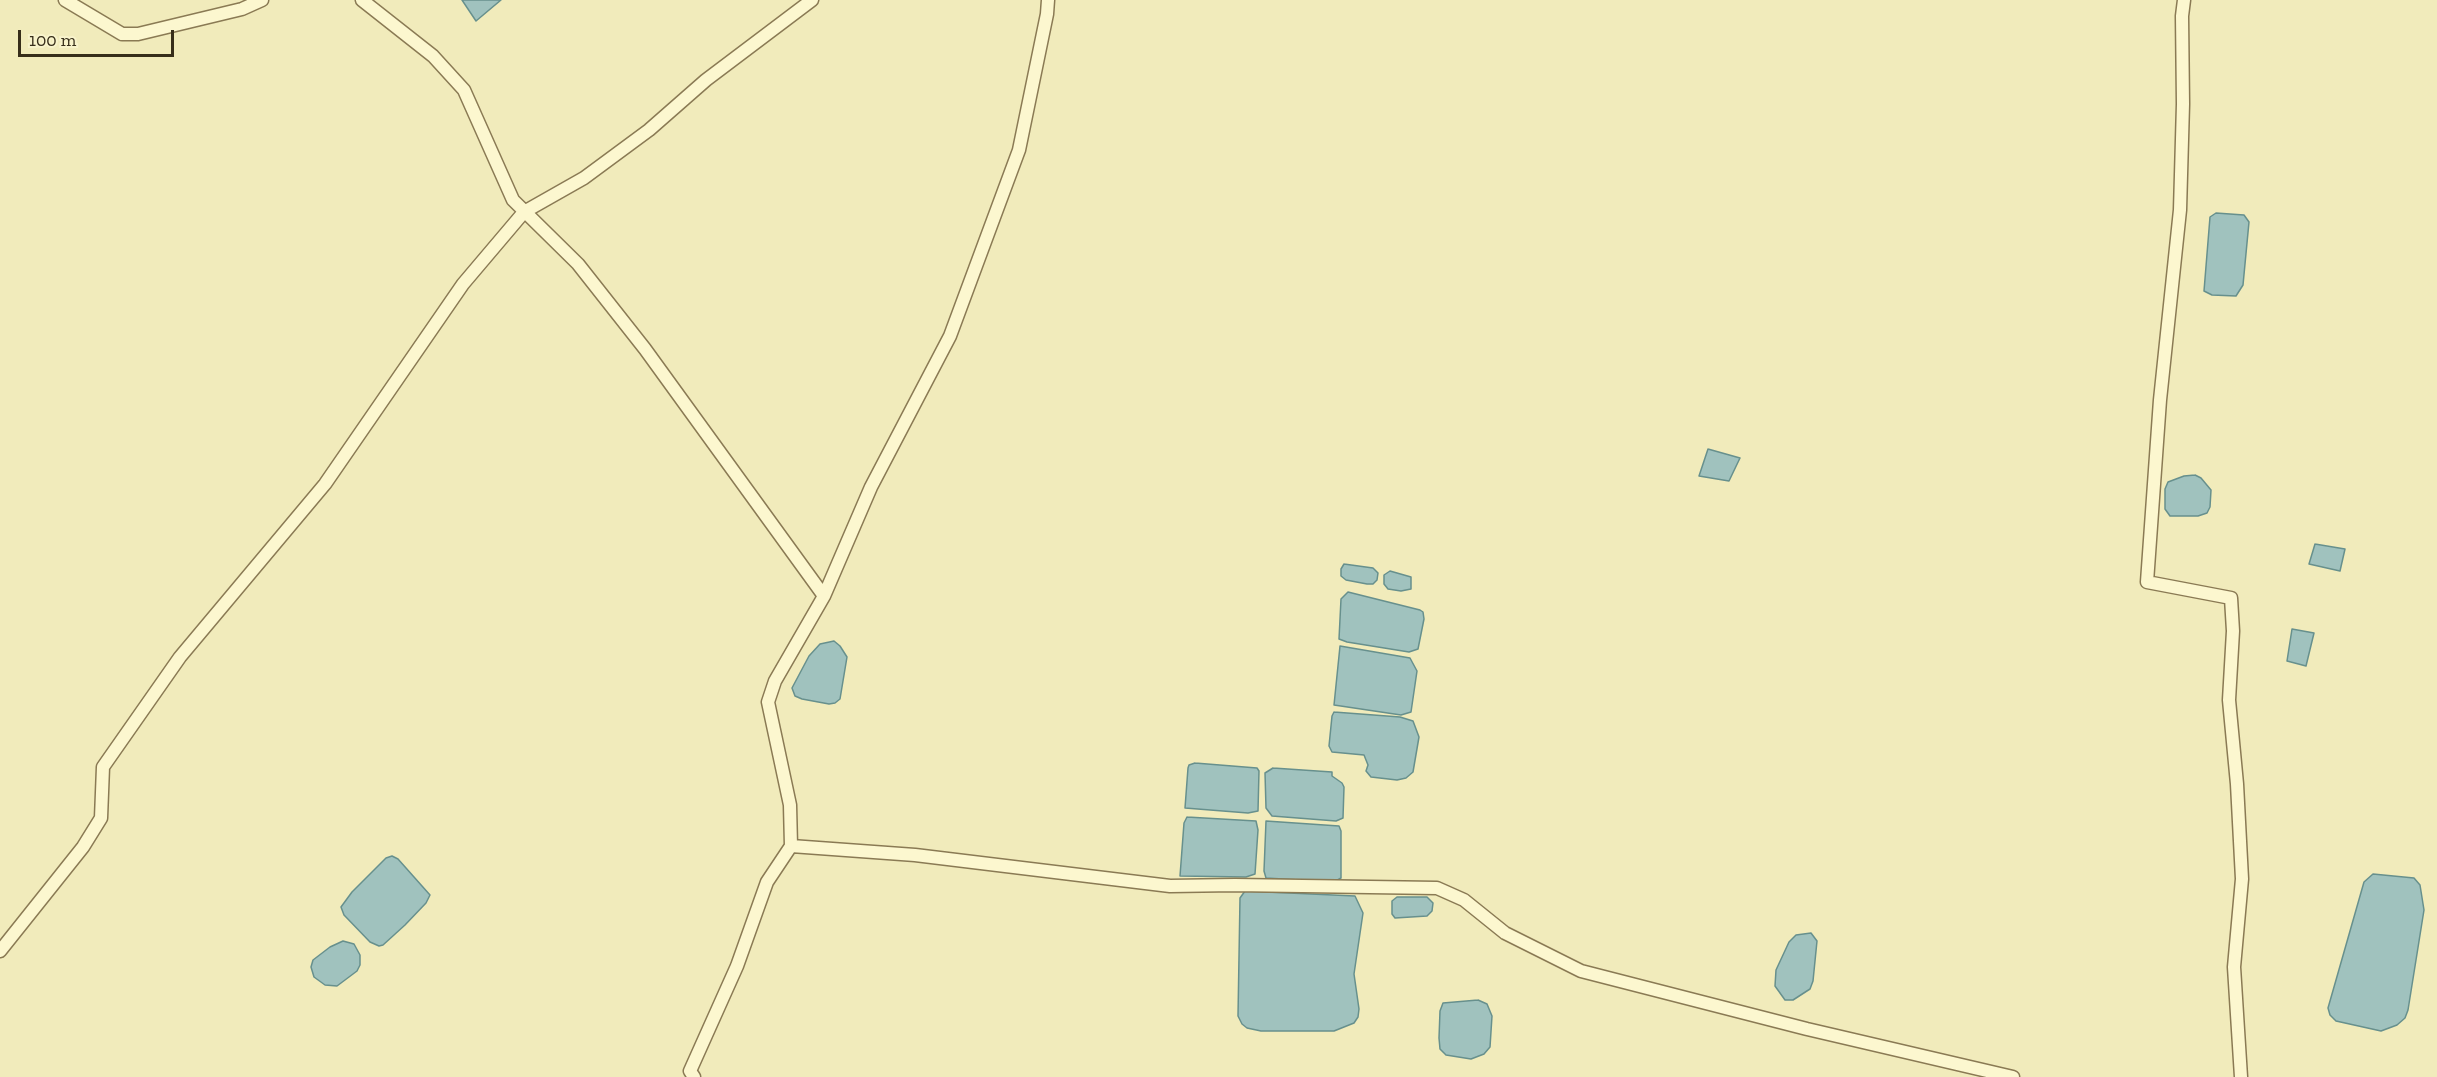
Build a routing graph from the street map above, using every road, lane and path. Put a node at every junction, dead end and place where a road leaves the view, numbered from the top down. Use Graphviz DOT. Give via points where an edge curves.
graph roads {
  1 [pos="65,0"];
  2 [pos="262,0"];
  3 [pos="362,0"];
  4 [pos="812,0"];
  5 [pos="1048,0"];
  6 [pos="2184,0"];
  7 [pos="524,212"];
  8 [pos="824,596"];
  9 [pos="791,846"];
  10 [pos="0,951"];
  11 [pos="694,1077"];
  12 [pos="2013,1077"];
  13 [pos="2241,1077"];
  1 -- 2 [label="street" via="122,34 138,34 242,9"];
  3 -- 7 [label="street" via="433,56 464,90 513,200"];
  4 -- 7 [label="street" via="706,80 649,130 584,177"];
  5 -- 8 [label="street" via="1019,150 950,336 871,487"];
  6 -- 13 [label="street" via="2180,210 2160,400 2147,582 2231,598 2229,700 2242,879 2234,967"];
  7 -- 8 [label="street" via="578,264 625,323"];
  7 -- 10 [label="street" via="463,284 326,484 180,657 103,767 101,818 83,847"];
  8 -- 9 [label="street" via="775,681 768,702 790,805"];
  9 -- 11 [label="street" via="767,882 737,966 690,1071"];
  9 -- 12 [label="street" via="915,855 1170,886 1437,888 1464,900 1505,933 1581,971"];
}
